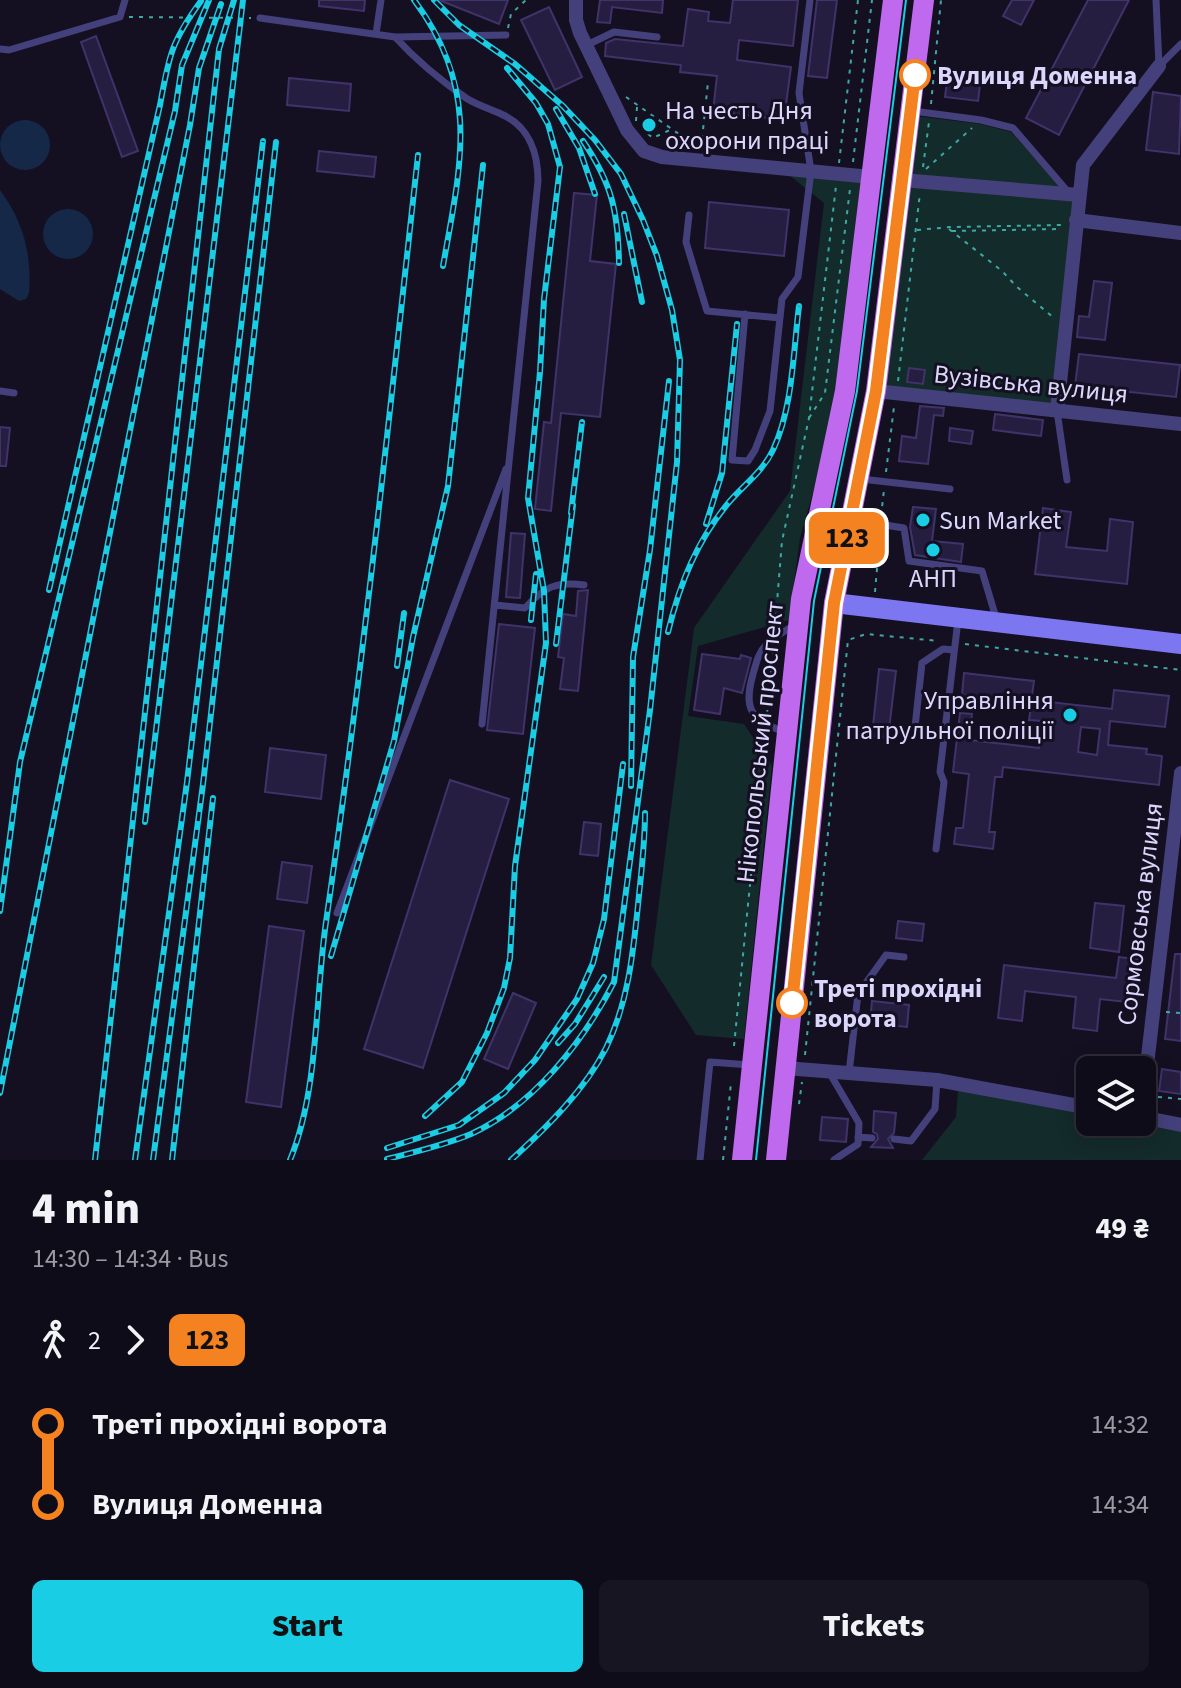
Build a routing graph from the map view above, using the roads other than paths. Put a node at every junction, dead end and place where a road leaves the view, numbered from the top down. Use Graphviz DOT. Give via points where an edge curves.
graph roads {
  1 [pos="125,0"];
  2 [pos="381,0"];
  3 [pos="576,0"];
  4 [pos="810,0"];
  5 [pos="893,0"];
  6 [pos="924,0"];
  7 [pos="1156,0"];
  8 [pos="260,18"];
  9 [pos="376,34"];
  10 [pos="506,35"];
  11 [pos="395,37"];
  12 [pos="657,37"];
  13 [pos="1181,44"];
  14 [pos="586,45"];
  15 [pos="0,49"];
  16 [pos="1159,66"];
  17 [pos="920,112"];
  18 [pos="811,171"];
  19 [pos="871,177"];
  20 [pos="902,180"];
  21 [pos="1074,195"];
  22 [pos="689,215"];
  23 [pos="1075,225"];
  24 [pos="1181,233"];
  25 [pos="745,314"];
  26 [pos="780,318"];
  27 [pos="0,391"];
  28 [pos="876,391"];
  29 [pos="14,393"];
  30 [pos="1057,411"];
  31 [pos="1181,424"];
  32 [pos="510,460"];
  33 [pos="859,479"];
  34 [pos="1067,480"];
  35 [pos="950,489"];
  36 [pos="851,519"];
  37 [pos="584,585"];
  38 [pos="801,599"];
  39 [pos="834,603"];
  40 [pos="495,605"];
  41 [pos="958,618"];
  42 [pos="798,623"];
  43 [pos="998,623"];
  44 [pos="1181,644"];
  45 [pos="955,646"];
  46 [pos="482,724"];
  47 [pos="787,733"];
  48 [pos="914,736"];
  49 [pos="1181,773"];
  50 [pos="1177,844"];
  51 [pos="936,849"];
  52 [pos="337,913"];
  53 [pos="904,957"];
  54 [pos="1148,1056"];
  55 [pos="795,1064"];
  56 [pos="752,1065"];
  57 [pos="829,1072"];
  58 [pos="849,1073"];
  59 [pos="937,1080"];
  60 [pos="1076,1105"];
  61 [pos="1156,1120"];
  62 [pos="1181,1125"];
  63 [pos="858,1137"];
  64 [pos="872,1138"];
  65 [pos="894,1139"];
  66 [pos="700,1160"];
  67 [pos="742,1160"];
  68 [pos="776,1160"];
  69 [pos="834,1160"];
  1 -- 15 [label="lane" via="120,17"];
  2 -- 9 [label="lane"];
  3 -- 14 [label="street" via="576,20"];
  4 -- 18 [label="lane" via="799,93"];
  5 -- 19 [label="main road, Нікопольський проспект"];
  6 -- 17 [label="main road"];
  7 -- 16 [label="lane"];
  8 -- 9 [label="lane"];
  9 -- 11 [label="lane"];
  10 -- 11 [label="lane"];
  11 -- 32 [label="lane" via="469,101 521,128 538,162"];
  12 -- 14 [label="lane" via="614,32"];
  13 -- 16 [label="lane"];
  14 -- 18 [label="street" via="627,130 644,151"];
  16 -- 21 [label="street" via="1083,165"];
  17 -- 20 [label="main road"];
  17 -- 21 [label="lane" via="1013,128"];
  18 -- 19 [label="street"];
  18 -- 26 [label="lane" via="798,277 782,299"];
  19 -- 20 [label="main road"];
  19 -- 38 [label="main road, Нікопольський проспект" via="845,391"];
  20 -- 21 [label="street"];
  20 -- 28 [label="main road"];
  21 -- 23 [label="street"];
  22 -- 25 [label="lane" via="686,242 707,311"];
  23 -- 24 [label="street"];
  23 -- 30 [label="street"];
  25 -- 26 [label="lane"];
  25 -- 26 [label="lane" via="732,460 748,461 770,411"];
  27 -- 29 [label="lane"];
  28 -- 30 [label="street, Вузівська вулиця"];
  28 -- 33 [label="main road"];
  30 -- 31 [label="street, Вузівська вулиця"];
  30 -- 34 [label="lane"];
  32 -- 40 [label="lane"];
  32 -- 52 [label="lane"];
  33 -- 35 [label="lane"];
  33 -- 36 [label="main road"];
  36 -- 39 [label="main road"];
  36 -- 43 [label="lane" via="904,528 909,561 982,571"];
  37 -- 40 [label="lane" via="556,585 525,608"];
  38 -- 39 [label="main road"];
  38 -- 42 [label="main road, Нікопольський проспект"];
  39 -- 41 [label="main road"];
  39 -- 55 [label="main road"];
  40 -- 46 [label="lane"];
  41 -- 43 [label="main road"];
  41 -- 45 [label="lane"];
  42 -- 47 [label="main road, Нікопольський проспект"];
  42 -- 47 [label="lane" via="759,654 747,695 755,715"];
  43 -- 44 [label="main road"];
  45 -- 48 [label="lane" via="922,663"];
  45 -- 51 [label="lane"];
  47 -- 56 [label="main road, Нікопольський проспект"];
  49 -- 50 [label="street, Сормовська вулиця"];
  50 -- 54 [label="street, Сормовська вулиця"];
  53 -- 58 [label="lane" via="886,955 858,994"];
  55 -- 56 [label="main road"];
  55 -- 57 [label="street"];
  55 -- 68 [label="main road"];
  56 -- 66 [label="lane" via="710,1062"];
  56 -- 67 [label="main road, Нікопольський проспект"];
  57 -- 58 [label="street"];
  57 -- 63 [label="lane" via="859,1123"];
  58 -- 59 [label="street"];
  59 -- 60 [label="street"];
  59 -- 65 [label="lane" via="935,1109 911,1141"];
  61 -- 62 [label="street"];
  63 -- 64 [label="lane"];
  63 -- 69 [label="lane" via="858,1144"];
}
